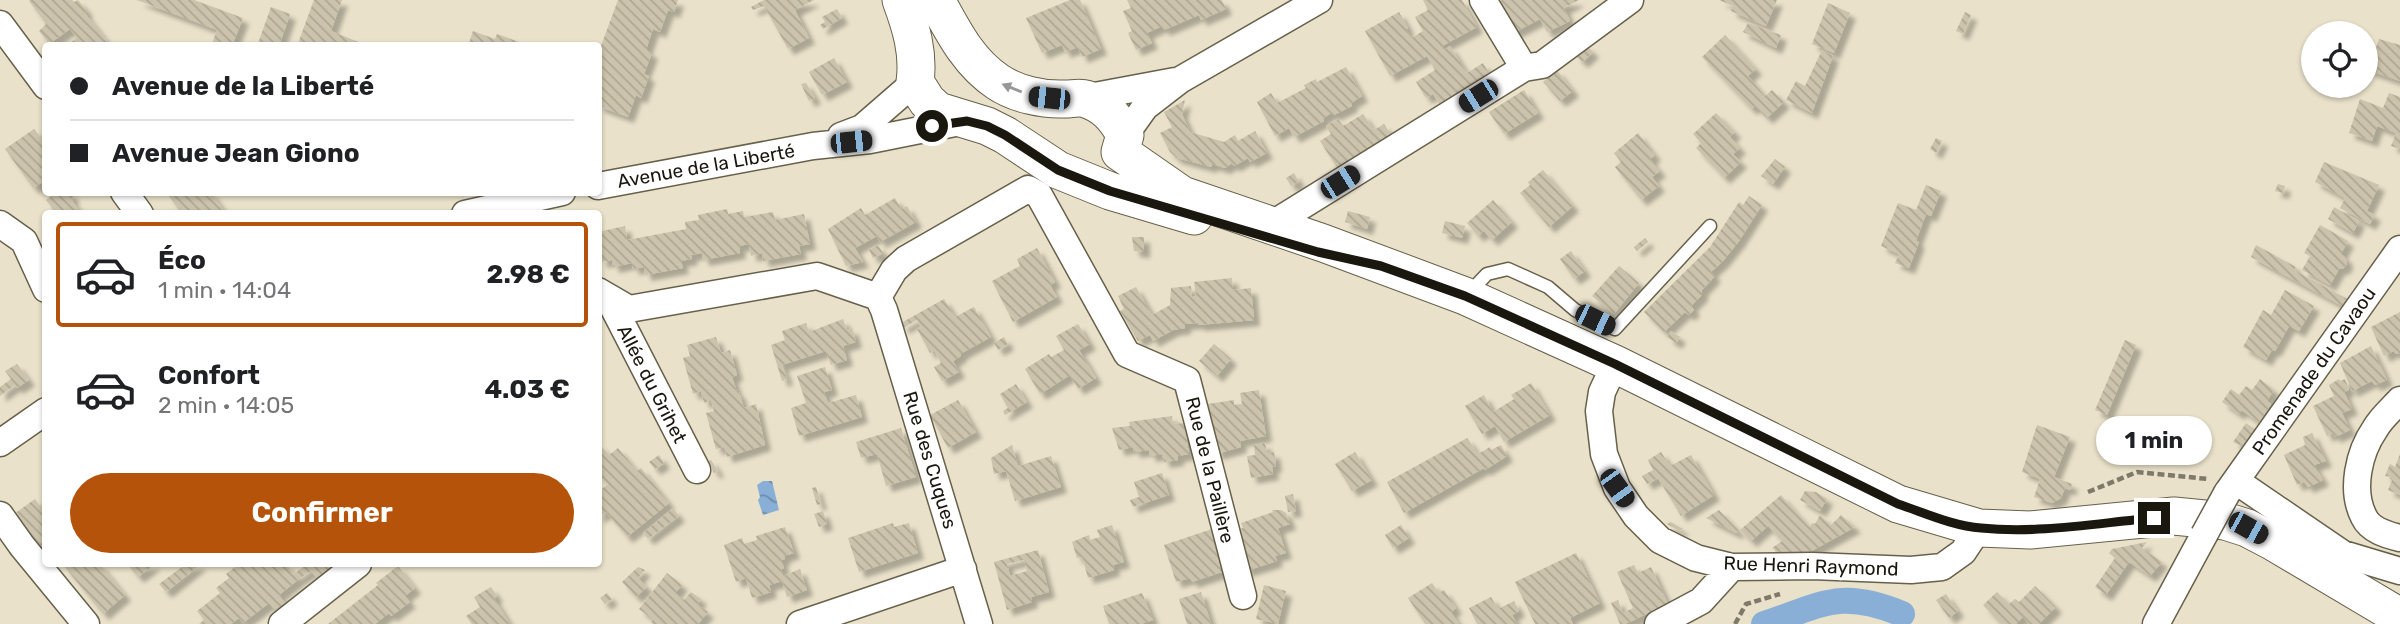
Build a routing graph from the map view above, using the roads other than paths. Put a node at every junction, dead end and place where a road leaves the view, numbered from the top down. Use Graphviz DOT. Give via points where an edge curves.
graph roads {
  1 [pos="901,0"];
  2 [pos="936,0"];
  3 [pos="1319,0"];
  4 [pos="1483,0"];
  5 [pos="1630,0"];
  6 [pos="0,24"];
  7 [pos="968,56"];
  8 [pos="1524,68"];
  9 [pos="916,75"];
  10 [pos="1180,80"];
  11 [pos="42,81"];
  12 [pos="1084,98"];
  13 [pos="967,121"];
  14 [pos="1123,144"];
  15 [pos="813,146"];
  16 [pos="1088,183"];
  17 [pos="602,185"];
  18 [pos="555,196"];
  19 [pos="538,205"];
  20 [pos="497,210"];
  21 [pos="0,224"];
  22 [pos="1271,225"];
  23 [pos="1710,226"];
  24 [pos="2400,249"];
  25 [pos="1381,266"];
  26 [pos="42,280"];
  27 [pos="603,294"];
  28 [pos="1465,296"];
  29 [pos="878,297"];
  30 [pos="1615,364"];
  31 [pos="2400,400"];
  32 [pos="42,414"];
  33 [pos="0,443"];
  34 [pos="696,470"];
  35 [pos="2223,508"];
  36 [pos="0,515"];
  37 [pos="1979,528"];
  38 [pos="2400,538"];
  39 [pos="354,567"];
  40 [pos="1732,567"];
  41 [pos="963,569"];
  42 [pos="2400,571"];
  43 [pos="1243,596"];
  44 [pos="2400,617"];
  45 [pos="86,624"];
  46 [pos="282,624"];
  47 [pos="800,624"];
  48 [pos="979,624"];
  49 [pos="1658,624"];
  50 [pos="2156,624"];
  1 -- 9 [label="street" via="913,32"];
  2 -- 7 [label="street"];
  3 -- 10 [label="street"];
  4 -- 8 [label="street"];
  5 -- 8 [label="street" via="1542,65"];
  6 -- 11 [label="street"];
  7 -- 9 [label="street" via="944,53 928,59"];
  12 -- 7 [label="street, one-way" via="1034,97 999,83"];
  8 -- 22 [label="street"];
  9 -- 13 [label="street" via="938,111"];
  9 -- 15 [label="street, Avenue de la Liberté" via="862,128"];
  10 -- 12 [label="street"];
  10 -- 14 [label="street" via="1145,107"];
  12 -- 14 [label="street" via="1104,107 1117,120"];
  13 -- 15 [label="street, Avenue de la Liberté"];
  13 -- 16 [label="street" via="1005,135 1058,170"];
  14 -- 16 [label="street" via="1110,168"];
  14 -- 22 [label="street" via="1182,195"];
  15 -- 17 [label="street, Avenue de la Liberté"];
  16 -- 25 [label="street" via="1318,252"];
  18 -- 19 [label="street"];
  19 -- 20 [label="street"];
  21 -- 26 [label="street" via="24,241"];
  22 -- 25 [label="street"];
  23 -- 28 [label="lane" via="1615,329 1575,310 1548,287 1508,269 1487,274"];
  24 -- 35 [label="street, Promenade du Cavaou"];
  25 -- 28 [label="street"];
  27 -- 29 [label="street" via="629,309 817,275"];
  27 -- 34 [label="street, Allée du Grihet"];
  28 -- 30 [label="street"];
  29 -- 41 [label="street, Rue des Cuques"];
  29 -- 43 [label="street, Rue de la Paillère" via="906,259 1028,189 1039,195 1127,354 1187,380"];
  30 -- 37 [label="street" via="1898,504"];
  30 -- 40 [label="street, Rue Henri Raymond" via="1599,411 1604,454 1617,488 1660,540 1696,558"];
  31 -- 38 [label="street" via="2375,427 2358,472 2364,519 2383,534"];
  32 -- 33 [label="street"];
  35 -- 37 [label="street" via="2030,530"];
  35 -- 42 [label="street"];
  35 -- 44 [label="street" via="2248,528"];
  35 -- 50 [label="street, Promenade du Cavaou"];
  36 -- 45 [label="street"];
  37 -- 40 [label="street, Rue Henri Raymond" via="1963,552 1942,567"];
  39 -- 46 [label="street"];
  40 -- 49 [label="street" via="1701,601"];
  41 -- 47 [label="street"];
  41 -- 48 [label="street, Rue des Cuques"];
}
